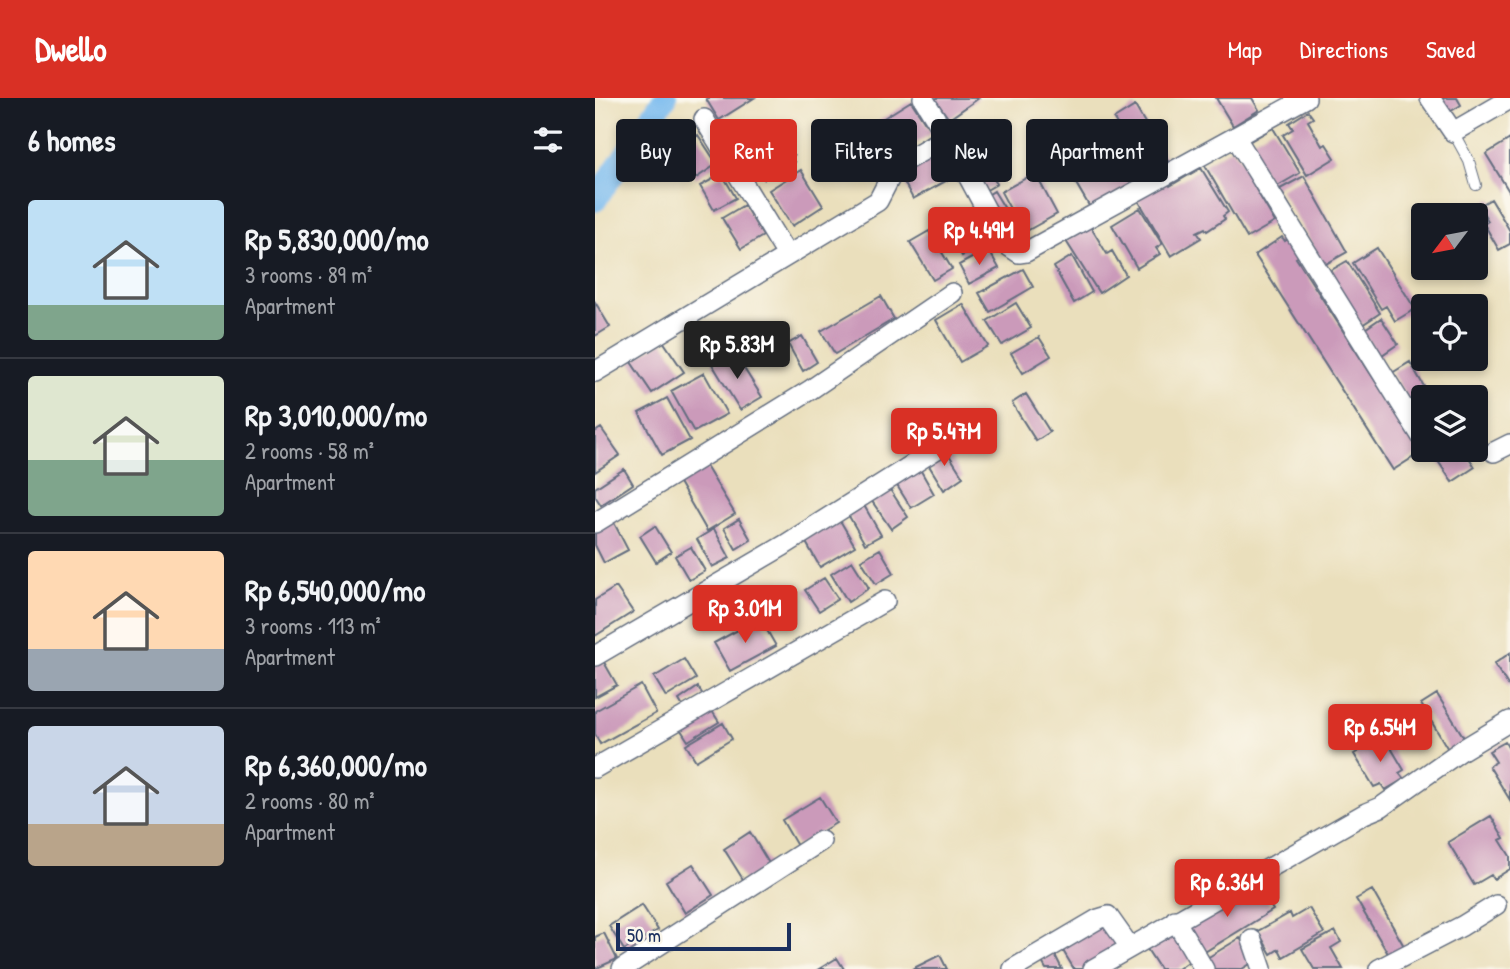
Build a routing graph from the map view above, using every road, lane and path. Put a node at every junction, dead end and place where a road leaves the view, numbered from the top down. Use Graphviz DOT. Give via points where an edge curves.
graph roads {
  1 [pos="923,98"];
  2 [pos="1306,98"];
  3 [pos="1430,98"];
  4 [pos="1510,99"];
  5 [pos="936,119"];
  6 [pos="704,120"];
  7 [pos="710,130"];
  8 [pos="1453,132"];
  9 [pos="1236,138"];
  10 [pos="931,146"];
  11 [pos="743,182"];
  12 [pos="758,182"];
  13 [pos="971,182"];
  14 [pos="1476,185"];
  15 [pos="747,188"];
  16 [pos="787,255"];
  17 [pos="952,293"];
  18 [pos="595,372"];
  19 [pos="1411,420"];
  20 [pos="967,430"];
  21 [pos="595,523"];
  22 [pos="885,601"];
  23 [pos="595,656"];
  24 [pos="1510,721"];
  25 [pos="595,768"];
  26 [pos="821,841"];
  27 [pos="1496,905"];
  28 [pos="1175,920"];
  29 [pos="1252,940"];
  30 [pos="1130,947"];
  31 [pos="622,969"];
  32 [pos="1013,969"];
  33 [pos="1093,969"];
  34 [pos="1205,969"];
  35 [pos="1262,969"];
  36 [pos="1379,969"];
  1 -- 5 [label="street"];
  2 -- 9 [label="street"];
  3 -- 8 [label="street"];
  4 -- 8 [label="street"];
  6 -- 7 [label="street"];
  8 -- 14 [label="lane"];
  9 -- 13 [label="street" via="1026,252 1019,253 1004,243"];
  9 -- 19 [label="street"];
  10 -- 16 [label="street" via="896,166 878,201"];
  11 -- 15 [label="street"];
  12 -- 15 [label="path"];
  15 -- 16 [label="street"];
  16 -- 18 [label="street"];
  17 -- 21 [label="street" via="810,390"];
  20 -- 23 [label="street" via="783,546"];
  22 -- 25 [label="street"];
  24 -- 28 [label="street" via="1381,807"];
  26 -- 31 [label="street"];
  27 -- 36 [label="street"];
  28 -- 30 [label="street"];
  28 -- 34 [label="street"];
  29 -- 35 [label="street"];
  30 -- 32 [label="street" via="1104,916"];
  30 -- 33 [label="street"];
}
